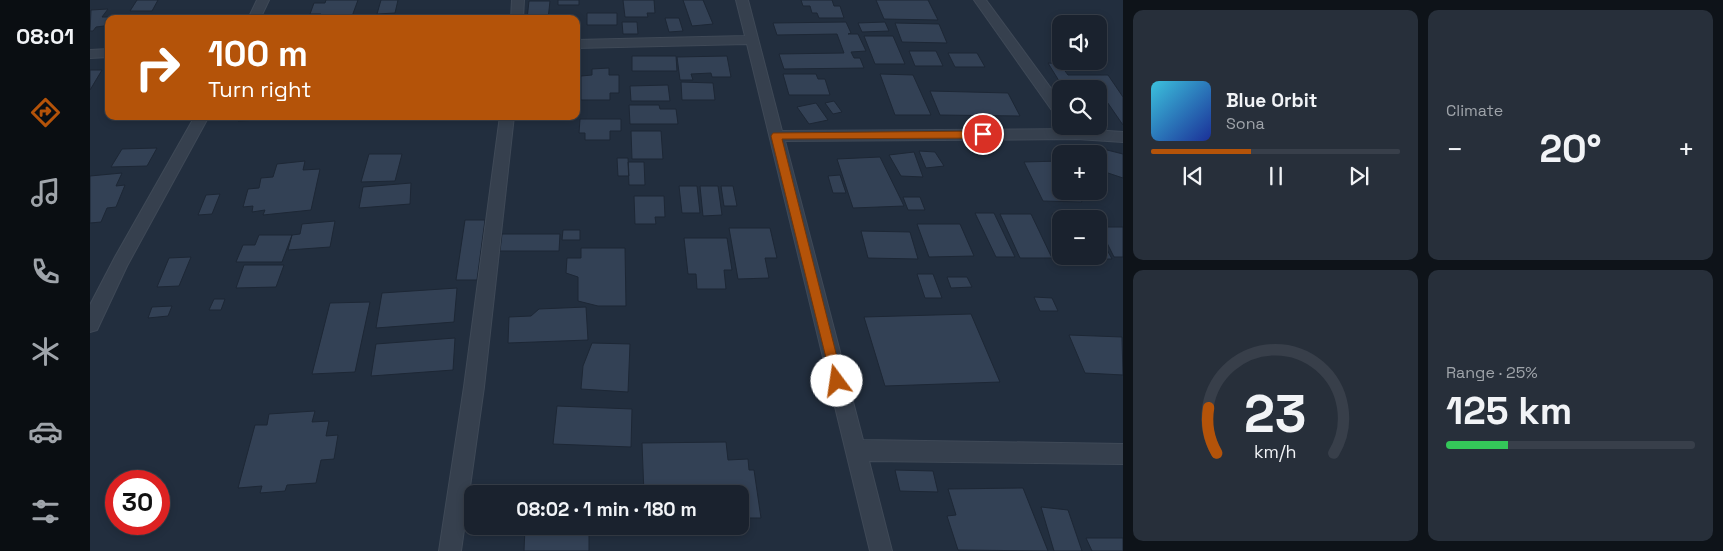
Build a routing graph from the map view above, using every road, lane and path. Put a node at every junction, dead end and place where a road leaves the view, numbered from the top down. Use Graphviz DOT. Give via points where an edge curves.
graph roads {
  1 [pos="263,0"];
  2 [pos="518,0"];
  3 [pos="742,0"];
  4 [pos="980,0"];
  5 [pos="256,15"];
  6 [pos="517,15"];
  7 [pos="752,40"];
  8 [pos="580,44"];
  9 [pos="105,53"];
  10 [pos="90,54"];
  11 [pos="1052,100"];
  12 [pos="200,120"];
  13 [pos="507,120"];
  14 [pos="1052,130"];
  15 [pos="1107,135"];
  16 [pos="776,136"];
  17 [pos="1123,137"];
  18 [pos="90,324"];
  19 [pos="854,450"];
  20 [pos="1123,454"];
  21 [pos="450,551"];
  22 [pos="881,551"];
  1 -- 5 [label="street"];
  2 -- 6 [label="street"];
  3 -- 7 [label="street"];
  4 -- 11 [label="street"];
  7 -- 8 [label="street"];
  7 -- 16 [label="street"];
  9 -- 10 [label="street"];
  12 -- 18 [label="street"];
  13 -- 21 [label="street"];
  14 -- 16 [label="street"];
  15 -- 17 [label="street"];
  16 -- 19 [label="street"];
  19 -- 20 [label="street"];
  19 -- 22 [label="street"];
}
